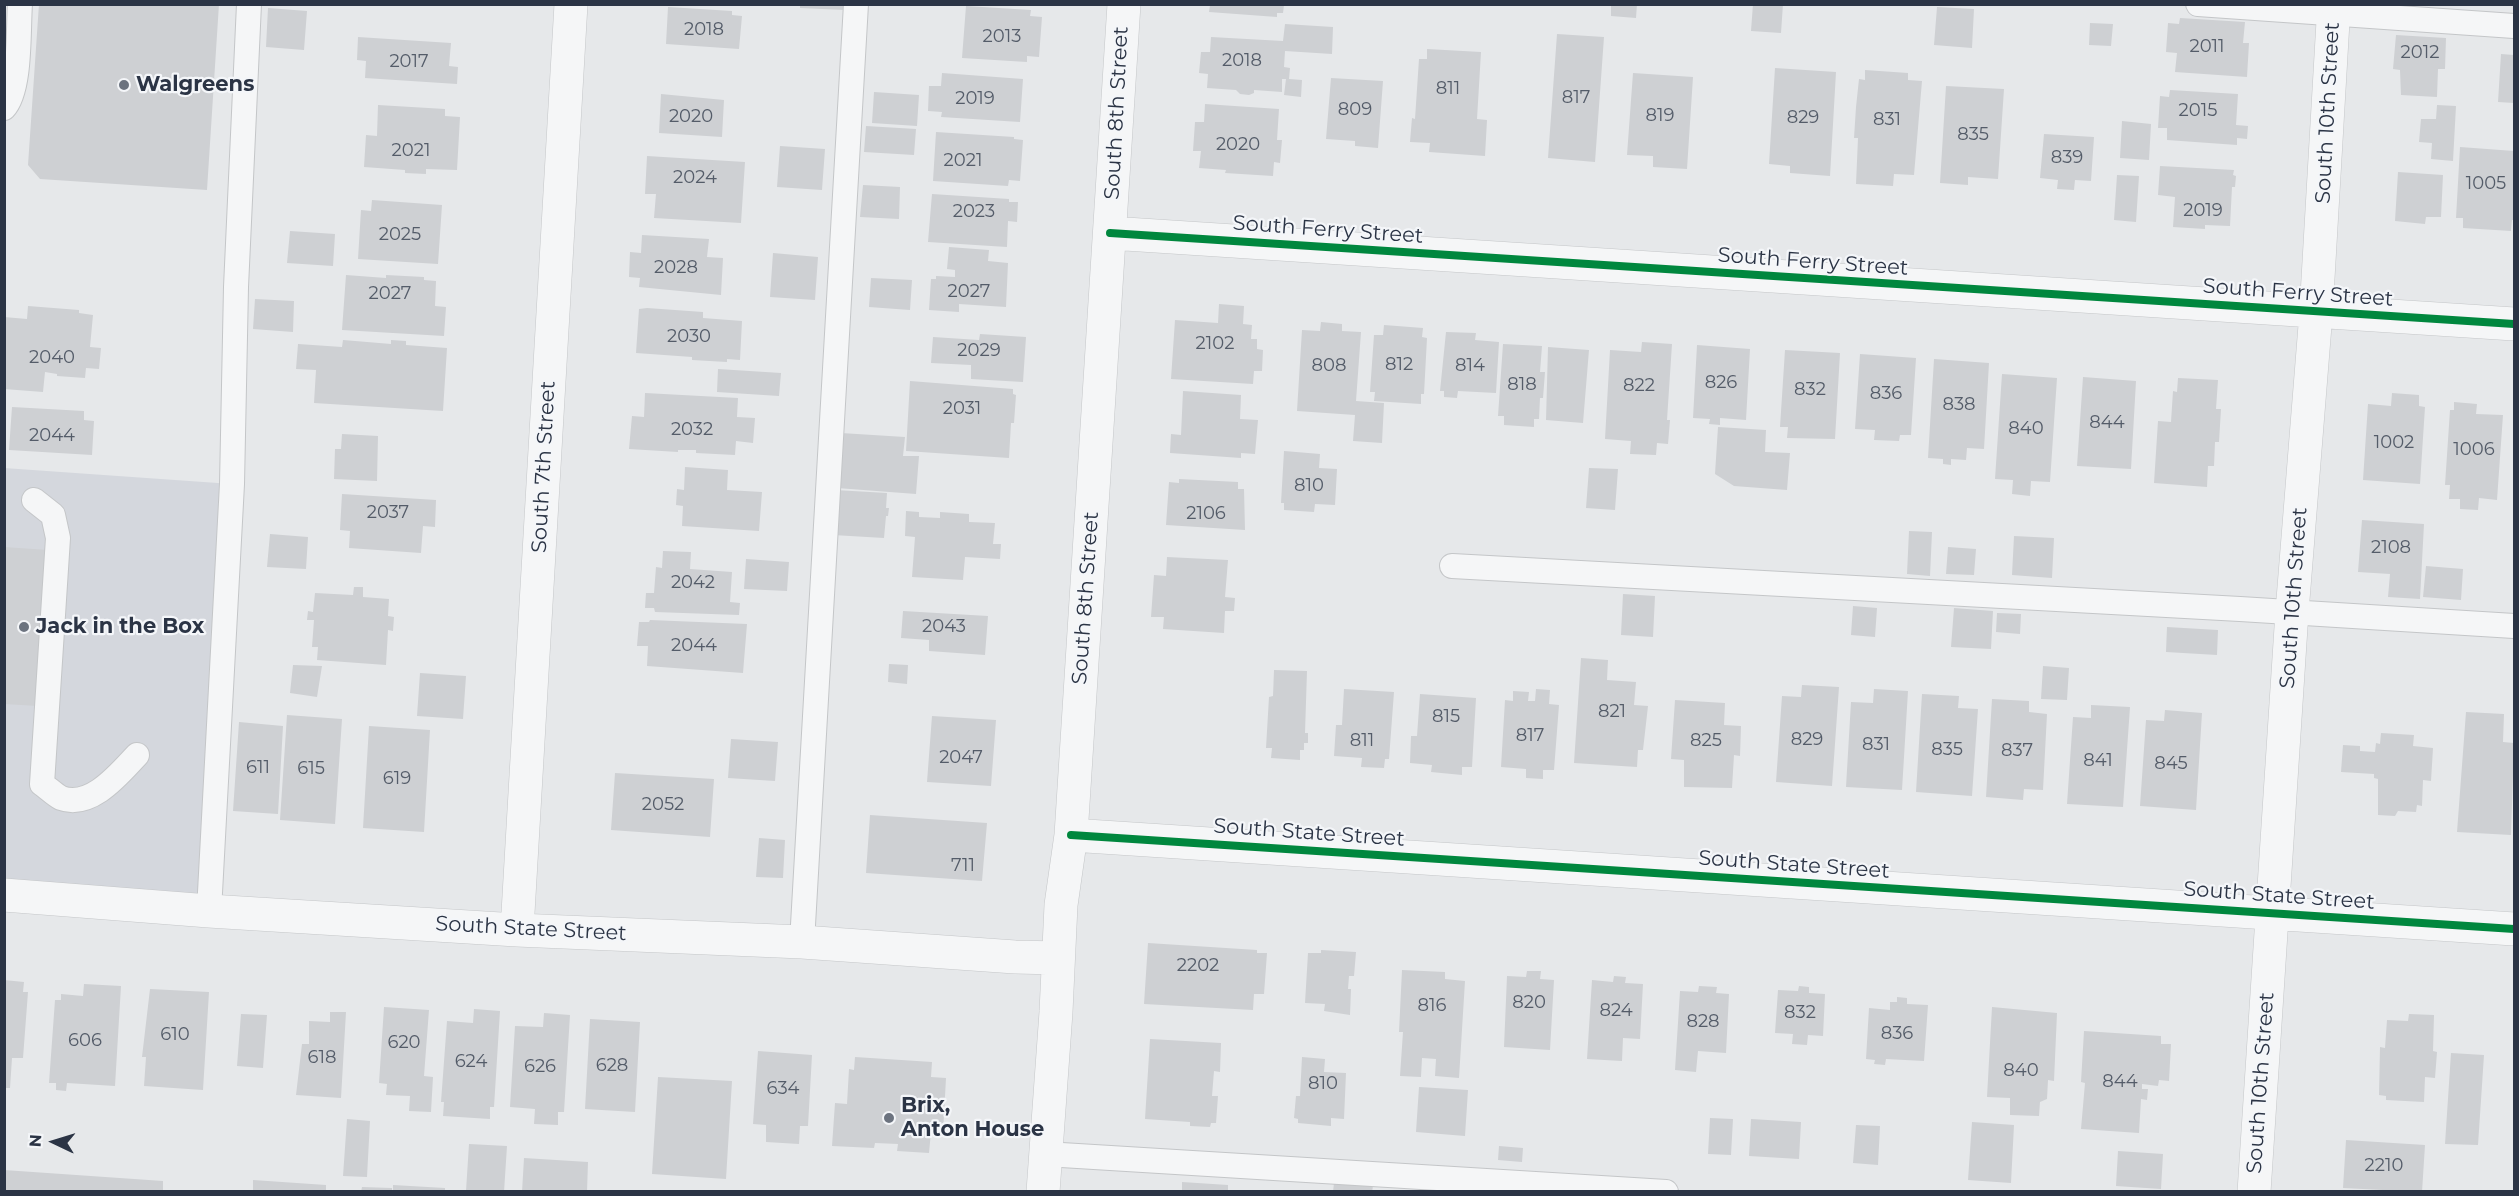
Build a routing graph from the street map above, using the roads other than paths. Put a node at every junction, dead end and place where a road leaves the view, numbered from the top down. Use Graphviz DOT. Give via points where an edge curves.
graph roads {
  1 [pos="20,4"];
  2 [pos="249,4"];
  3 [pos="572,4"];
  4 [pos="856,4"];
  5 [pos="1124,4"];
  6 [pos="2198,4"];
  7 [pos="2334,9"];
  8 [pos="2514,26"];
  9 [pos="6,102"];
  10 [pos="1110,233"];
  11 [pos="2316,313"];
  12 [pos="2514,324"];
  13 [pos="34,500"];
  14 [pos="1452,566"];
  15 [pos="2292,612"];
  16 [pos="2514,626"];
  17 [pos="137,756"];
  18 [pos="1071,834"];
  19 [pos="4,895"];
  20 [pos="209,911"];
  21 [pos="2272,914"];
  22 [pos="2514,929"];
  23 [pos="517,930"];
  24 [pos="802,942"];
  25 [pos="1058,958"];
  26 [pos="1045,1154"];
  27 [pos="1043,1191"];
  28 [pos="1666,1191"];
  29 [pos="2254,1191"];
  1 -- 9 [label="lane" via="15,82"];
  2 -- 20 [label="lane" via="232,484"];
  3 -- 23 [label="street, South 7th Street"];
  4 -- 24 [label="lane"];
  5 -- 10 [label="street, South 8th Street"];
  6 -- 7 [label="lane"];
  7 -- 8 [label="lane"];
  7 -- 11 [label="street, South 10th Street"];
  10 -- 11 [label="street, South Ferry Street"];
  10 -- 18 [label="street, South 8th Street"];
  11 -- 12 [label="street, South Ferry Street"];
  11 -- 15 [label="street, South 10th Street"];
  13 -- 17 [label="lane" via="53,515 58,538 42,784 62,798 85,798 111,781"];
  14 -- 15 [label="lane"];
  15 -- 16 [label="lane"];
  15 -- 21 [label="street, South 10th Street"];
  18 -- 21 [label="street, South State Street"];
  18 -- 25 [label="street, South 8th Street"];
  19 -- 20 [label="street, South State Street"];
  20 -- 23 [label="street, South State Street"];
  21 -- 22 [label="street, South State Street"];
  21 -- 29 [label="street, South 10th Street"];
  23 -- 24 [label="street, South State Street"];
  24 -- 25 [label="street, South State Street"];
  25 -- 26 [label="street, South 8th Street"];
  26 -- 27 [label="street, South 8th Street"];
  26 -- 28 [label="lane"];
}
